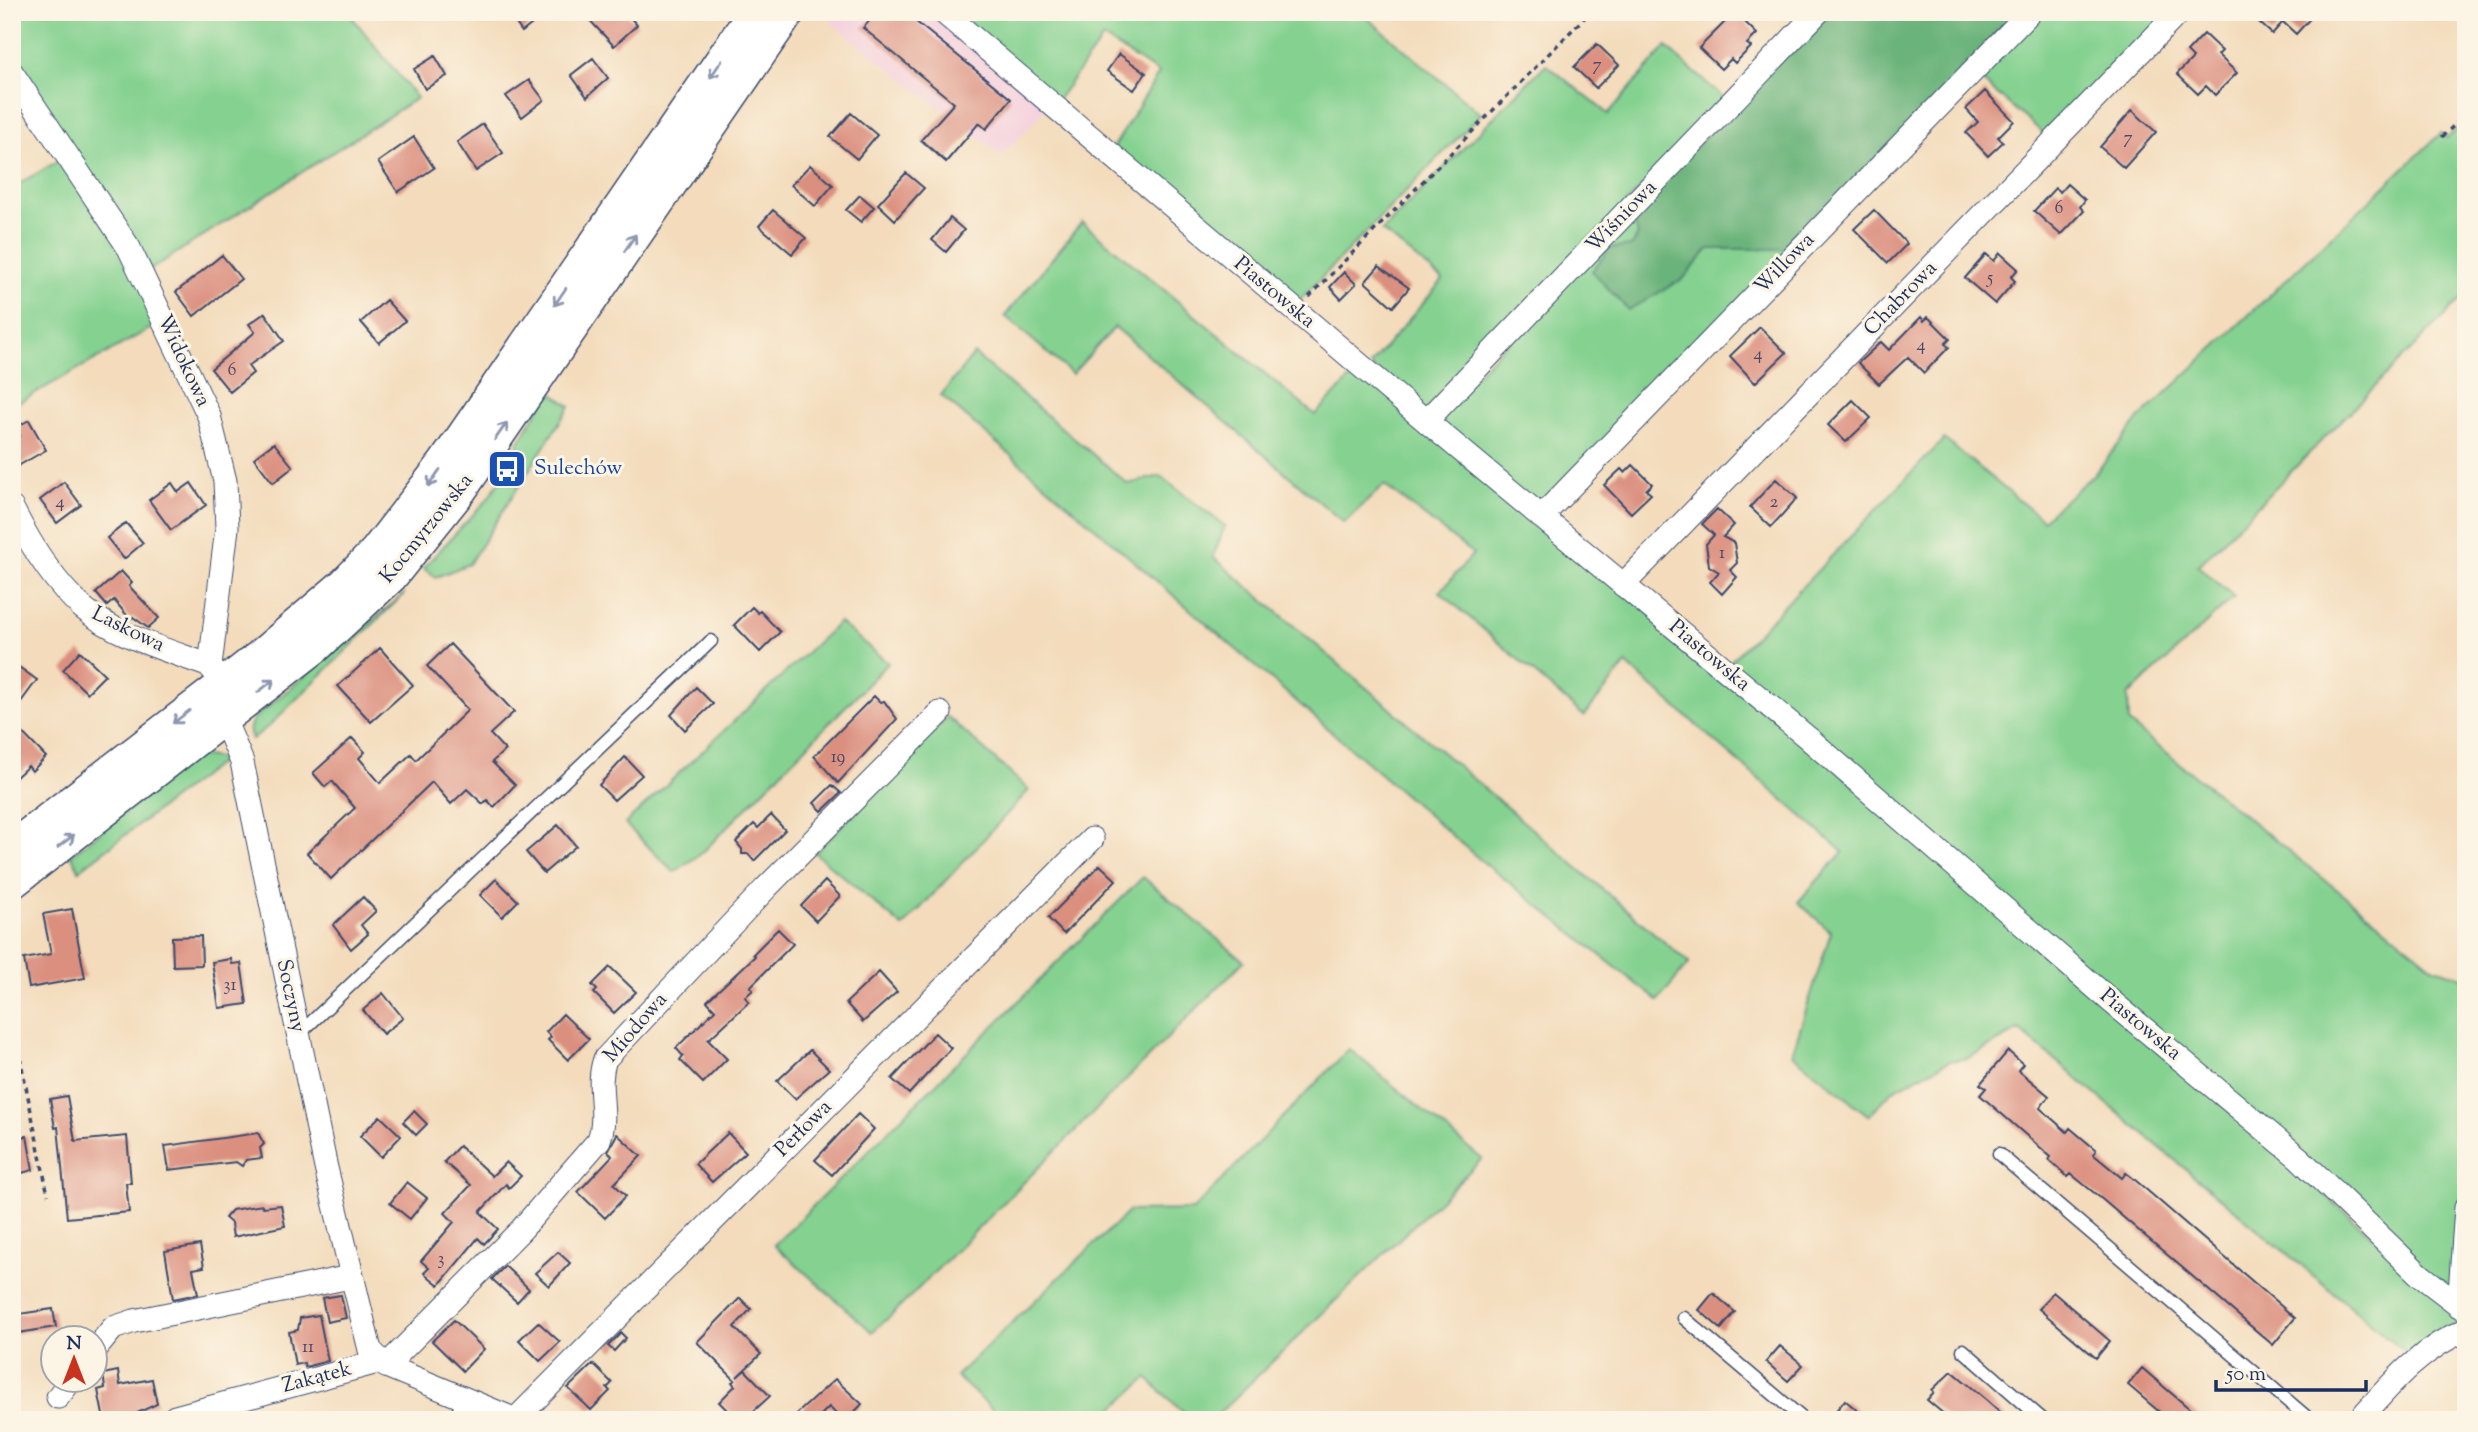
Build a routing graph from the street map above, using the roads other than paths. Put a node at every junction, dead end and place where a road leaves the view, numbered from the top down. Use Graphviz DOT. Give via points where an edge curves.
graph roads {
  1 [pos="755,12"];
  2 [pos="788,12"];
  3 [pos="943,12"];
  4 [pos="1818,12"];
  5 [pos="2030,12"];
  6 [pos="2179,12"];
  7 [pos="12,73"];
  8 [pos="1426,421"];
  9 [pos="12,508"];
  10 [pos="1541,517"];
  11 [pos="1623,585"];
  12 [pos="711,640"];
  13 [pos="217,675"];
  14 [pos="940,713"];
  15 [pos="224,719"];
  16 [pos="1092,839"];
  17 [pos="12,848"];
  18 [pos="12,882"];
  19 [pos="298,1035"];
  20 [pos="1999,1154"];
  21 [pos="2466,1208"];
  22 [pos="350,1277"];
  23 [pos="2462,1308"];
  24 [pos="1684,1318"];
  25 [pos="2466,1330"];
  26 [pos="108,1334"];
  27 [pos="1963,1350"];
  28 [pos="382,1364"];
  29 [pos="459,1410"];
  30 [pos="175,1417"];
  31 [pos="515,1420"];
  32 [pos="1804,1420"];
  33 [pos="2043,1420"];
  34 [pos="2310,1420"];
  35 [pos="2359,1420"];
  1 -- 13 [label="main road, Kocmyrzowska, one-way" via="404,519 345,584"];
  15 -- 2 [label="main road, Kocmyrzowska, one-way" via="346,620 421,542"];
  3 -- 8 [label="street, Piastowska"];
  4 -- 8 [label="street, Wiśniowa"];
  5 -- 10 [label="street, Willowa"];
  6 -- 11 [label="street, Chabrowa"];
  7 -- 13 [label="street, Widokowa" via="129,248 209,416 225,481 227,528"];
  8 -- 10 [label="street, Piastowska"];
  9 -- 13 [label="street, Laskowa" via="29,542 84,609"];
  10 -- 11 [label="street, Piastowska"];
  11 -- 23 [label="street, Piastowska" via="2299,1158 2420,1275"];
  12 -- 19 [label="lane"];
  13 -- 17 [label="main road, Kocmyrzowska, one-way"];
  14 -- 28 [label="street, Miodowa" via="605,1059 599,1075 605,1124 599,1140 521,1230"];
  18 -- 15 [label="main road, Kocmyrzowska, one-way"];
  15 -- 19 [label="street, Soczyny" via="243,762"];
  16 -- 31 [label="street, Perłowa"];
  19 -- 22 [label="street, Soczyny"];
  20 -- 34 [label="lane"];
  21 -- 23 [label="street"];
  22 -- 26 [label="street" via="134,1321"];
  22 -- 28 [label="street, Soczyny" via="364,1336"];
  24 -- 32 [label="lane"];
  25 -- 35 [label="street" via="2441,1340"];
  27 -- 33 [label="lane"];
  28 -- 29 [label="street"];
  28 -- 30 [label="street, Zakątek"];
  29 -- 31 [label="street"];
}
